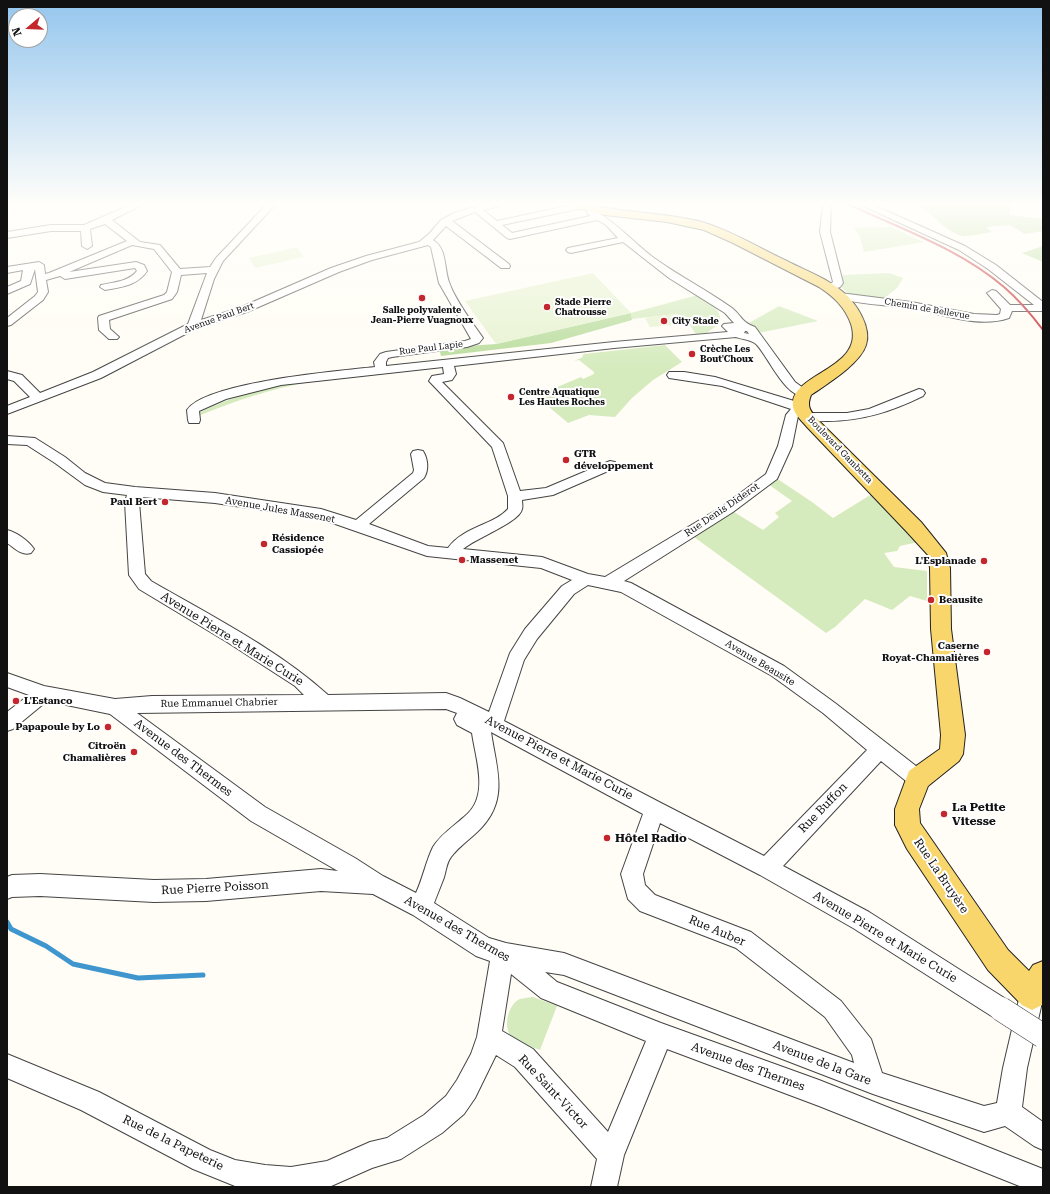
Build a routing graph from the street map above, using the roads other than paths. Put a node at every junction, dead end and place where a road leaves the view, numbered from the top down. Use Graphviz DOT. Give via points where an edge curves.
graph roads {
  1 [pos="90,260"];
  2 [pos="167,260"];
  3 [pos="219,260"];
  4 [pos="364,260"];
  5 [pos="439,260"];
  6 [pos="497,260"];
  7 [pos="652,260"];
  8 [pos="774,260"];
  9 [pos="832,260"];
  10 [pos="981,260"];
  11 [pos="29,266"];
  12 [pos="505,266"];
  13 [pos="7,270"];
  14 [pos="213,270"];
  15 [pos="177,272"];
  16 [pos="52,276"];
  17 [pos="41,278"];
  18 [pos="105,287"];
  19 [pos="829,288"];
  20 [pos="7,291"];
  21 [pos="992,293"];
  22 [pos="840,296"];
  23 [pos="720,306"];
  24 [pos="1043,307"];
  25 [pos="1007,308"];
  26 [pos="7,324"];
  27 [pos="194,326"];
  28 [pos="736,329"];
  29 [pos="129,359"];
  30 [pos="448,364"];
  31 [pos="381,371"];
  32 [pos="7,375"];
  33 [pos="673,375"];
  34 [pos="919,393"];
  35 [pos="38,398"];
  36 [pos="804,406"];
  37 [pos="7,410"];
  38 [pos="194,420"];
  39 [pos="7,440"];
  40 [pos="418,454"];
  41 [pos="610,465"];
  42 [pos="135,492"];
  43 [pos="515,496"];
  44 [pos="358,526"];
  45 [pos="7,535"];
  46 [pos="26,549"];
  47 [pos="452,553"];
  48 [pos="586,578"];
  49 [pos="608,583"];
  50 [pos="7,680"];
  51 [pos="44,693"];
  52 [pos="323,701"];
  53 [pos="434,701"];
  54 [pos="115,707"];
  55 [pos="7,723"];
  56 [pos="494,723"];
  57 [pos="880,749"];
  58 [pos="918,779"];
  59 [pos="654,810"];
  60 [pos="335,858"];
  61 [pos="767,868"];
  62 [pos="321,880"];
  63 [pos="375,884"];
  64 [pos="7,888"];
  65 [pos="421,907"];
  66 [pos="503,953"];
  67 [pos="1037,985"];
  68 [pos="661,1035"];
  69 [pos="1043,1036"];
  70 [pos="489,1037"];
  71 [pos="7,1066"];
  72 [pos="873,1082"];
  73 [pos="1008,1113"];
  74 [pos="1043,1137"];
  75 [pos="611,1155"];
  76 [pos="1043,1182"];
  77 [pos="604,1187"];
  1 -- 16 [label="street"];
  2 -- 15 [label="street"];
  3 -- 14 [label="street"];
  4 -- 27 [label="street, Avenue Paul Bert" via="243,310"];
  5 -- 31 [label="street, Rue Paul Lapie" via="444,283 477,338 467,344 384,356 380,362"];
  6 -- 12 [label="street"];
  7 -- 23 [label="street"];
  8 -- 19 [label="main road"];
  9 -- 19 [label="street" via="838,283"];
  10 -- 24 [label="street"];
  11 -- 13 [label="street"];
  11 -- 17 [label="street" via="39,265"];
  11 -- 20 [label="street" via="26,282"];
  14 -- 15 [label="street"];
  14 -- 27 [label="street"];
  15 -- 29 [label="street" via="172,292 168,297 103,318 104,330 121,353"];
  16 -- 17 [label="street"];
  16 -- 18 [label="street" via="68,276 136,265 140,267 140,276 132,281"];
  17 -- 26 [label="street" via="43,292 39,298"];
  19 -- 22 [label="main road"];
  21 -- 25 [label="street"];
  22 -- 25 [label="street, Chemin de Bellevue" via="912,305 988,319 1002,318"];
  22 -- 36 [label="main road" via="850,309 860,331 861,340 851,357"];
  23 -- 28 [label="street"];
  23 -- 28 [label="street" via="729,311"];
  24 -- 25 [label="street"];
  27 -- 29 [label="street, Avenue Paul Bert"];
  28 -- 30 [label="street" via="730,335"];
  28 -- 36 [label="street" via="758,340"];
  29 -- 35 [label="street, Avenue Paul Bert" via="97,375"];
  30 -- 31 [label="street"];
  30 -- 43 [label="street" via="448,377 435,381 498,446"];
  31 -- 38 [label="street" via="294,379 245,389 197,406 193,410"];
  32 -- 35 [label="street" via="18,378"];
  33 -- 36 [label="street" via="727,384 787,405"];
  34 -- 36 [label="street" via="883,410 851,416"];
  35 -- 37 [label="street, Avenue Paul Bert"];
  36 -- 49 [label="street, Rue Denis Diderot" via="792,415 785,446 772,476 728,508"];
  36 -- 58 [label="main road, Boulevard Gambetta" via="937,553 940,568 941,629 953,735 951,754"];
  39 -- 42 [label="street, Avenue Jules Massenet" via="30,441 90,482 102,487"];
  40 -- 44 [label="street" via="421,470 419,475"];
  41 -- 43 [label="street" via="548,492"];
  42 -- 44 [label="street, Avenue Jules Massenet" via="207,498 304,511 334,517"];
  42 -- 52 [label="street, Avenue Pierre et Marie Curie" via="132,502 137,575 145,584 295,677"];
  43 -- 47 [label="street" via="515,510 511,515 466,539 456,546"];
  44 -- 47 [label="street, Avenue Jules Massenet" via="418,549"];
  45 -- 46 [label="street"];
  47 -- 48 [label="street, Avenue Jules Massenet" via="542,563"];
  48 -- 49 [label="street, Avenue Jules Massenet"];
  48 -- 56 [label="street" via="568,590 531,634 516,658"];
  49 -- 57 [label="street, Avenue Beausite" via="625,587 778,672"];
  50 -- 51 [label="street, Avenue des Thermes"];
  51 -- 54 [label="street, Avenue des Thermes"];
  51 -- 55 [label="street"];
  52 -- 53 [label="street, Avenue Pierre et Marie Curie"];
  52 -- 54 [label="street, Rue Emmanuel Chabrier"];
  53 -- 56 [label="street, Avenue Pierre et Marie Curie" via="454,703"];
  53 -- 65 [label="street" via="481,729 490,788 485,809 441,853"];
  54 -- 60 [label="street, Avenue des Thermes" via="258,814"];
  56 -- 59 [label="street, Avenue Pierre et Marie Curie"];
  57 -- 58 [label="street, Avenue Beausite"];
  57 -- 61 [label="street, Rue Buffon"];
  58 -- 67 [label="main road, Rue La Bruyère" via="907,809 908,825 916,840 998,960"];
  59 -- 61 [label="street, Avenue Pierre et Marie Curie"];
  59 -- 72 [label="street, Rue Auber" via="632,874 636,891 648,903 743,940 833,1009 862,1048"];
  60 -- 62 [label="street" via="332,868"];
  60 -- 63 [label="street, Avenue des Thermes"];
  61 -- 69 [label="street, Avenue Pierre et Marie Curie, bridge" via="860,920"];
  62 -- 63 [label="street, Rue Pierre Poisson"];
  62 -- 64 [label="street, Rue Pierre Poisson" via="206,890 154,891 40,885"];
  63 -- 65 [label="street, Avenue des Thermes"];
  65 -- 66 [label="street, Avenue des Thermes" via="484,948"];
  66 -- 68 [label="street, Avenue des Thermes" via="549,990"];
  66 -- 70 [label="street, Rue de la Papeterie"];
  66 -- 72 [label="street, Avenue de la Gare" via="564,964"];
  67 -- 73 [label="street" via="1018,1054"];
  68 -- 75 [label="street"];
  68 -- 76 [label="street, Avenue des Thermes" via="819,1093"];
  70 -- 71 [label="street, Rue de la Papeterie" via="482,1059 466,1090 455,1105 433,1124 392,1150 370,1155 328,1174 291,1180 235,1173 208,1162 90,1101"];
  70 -- 75 [label="street, Rue Saint-Victor" via="524,1058"];
  72 -- 73 [label="street, Avenue de la Gare" via="984,1119"];
  73 -- 74 [label="street"];
  75 -- 77 [label="street"];
}
